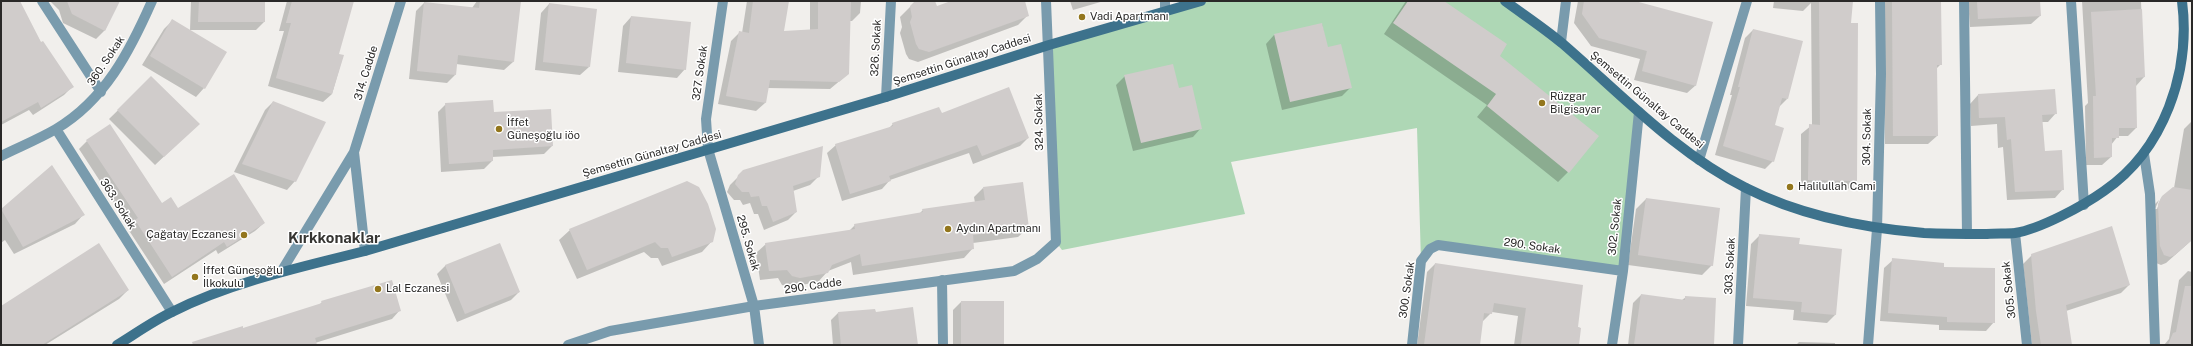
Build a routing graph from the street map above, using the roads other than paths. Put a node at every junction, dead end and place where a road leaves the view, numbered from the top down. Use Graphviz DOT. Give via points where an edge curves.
graph roads {
  1 [pos="42,1"];
  2 [pos="152,1"];
  3 [pos="401,1"];
  4 [pos="723,1"];
  5 [pos="891,1"];
  6 [pos="1046,1"];
  7 [pos="1200,1"];
  8 [pos="1505,1"];
  9 [pos="1566,1"];
  10 [pos="1747,1"];
  11 [pos="1880,1"];
  12 [pos="1964,1"];
  13 [pos="2071,1"];
  14 [pos="2182,1"];
  15 [pos="1165,6"];
  16 [pos="1561,42"];
  17 [pos="1049,45"];
  18 [pos="101,92"];
  19 [pos="886,97"];
  20 [pos="1639,112"];
  21 [pos="56,129"];
  22 [pos="708,149"];
  23 [pos="354,152"];
  24 [pos="2144,154"];
  25 [pos="1,156"];
  26 [pos="1699,160"];
  27 [pos="1746,188"];
  28 [pos="2084,205"];
  29 [pos="1877,229"];
  30 [pos="2015,233"];
  31 [pos="1967,234"];
  32 [pos="1056,242"];
  33 [pos="1438,245"];
  34 [pos="366,251"];
  35 [pos="1623,271"];
  36 [pos="281,272"];
  37 [pos="942,280"];
  38 [pos="754,306"];
  39 [pos="172,312"];
  40 [pos="117,345"];
  41 [pos="568,345"];
  42 [pos="759,345"];
  43 [pos="943,345"];
  44 [pos="1412,345"];
  45 [pos="1612,345"];
  46 [pos="1738,345"];
  47 [pos="1868,345"];
  48 [pos="2027,345"];
  49 [pos="2155,345"];
  1 -- 18 [label="street"];
  2 -- 18 [label="street, 360. Sokak" via="137,35"];
  3 -- 23 [label="street, 314. Cadde"];
  4 -- 22 [label="street, 327. Sokak" via="706,119"];
  5 -- 19 [label="street, 326. Sokak"];
  6 -- 17 [label="street, 324. Sokak"];
  7 -- 15 [label="street, Şemsettin Günaltay Caddesi"];
  8 -- 16 [label="street, Şemsettin Günaltay Caddesi"];
  9 -- 16 [label="street"];
  10 -- 26 [label="street"];
  11 -- 29 [label="street, 304. Sokak"];
  12 -- 31 [label="street"];
  13 -- 28 [label="street"];
  14 -- 24 [label="street, Şemsettin Günaltay Caddesi" via="2184,15 2181,57 2173,100 2162,125"];
  15 -- 17 [label="street, Şemsettin Günaltay Caddesi"];
  16 -- 20 [label="street, Şemsettin Günaltay Caddesi"];
  17 -- 19 [label="street, Şemsettin Günaltay Caddesi"];
  17 -- 32 [label="street, 324. Sokak"];
  18 -- 21 [label="street, 360. Sokak"];
  19 -- 22 [label="street, Şemsettin Günaltay Caddesi"];
  20 -- 26 [label="street, Şemsettin Günaltay Caddesi"];
  20 -- 35 [label="street, 302. Sokak"];
  21 -- 25 [label="street, 360. Sokak"];
  21 -- 39 [label="street, 363. Sokak"];
  22 -- 34 [label="street, Şemsettin Günaltay Caddesi"];
  22 -- 38 [label="street, 295. Sokak"];
  23 -- 34 [label="street"];
  23 -- 36 [label="street"];
  24 -- 28 [label="street, Şemsettin Günaltay Caddesi" via="2113,185"];
  24 -- 49 [label="street" via="2150,194"];
  26 -- 27 [label="street, Şemsettin Günaltay Caddesi"];
  27 -- 29 [label="street, Şemsettin Günaltay Caddesi" via="1820,216"];
  27 -- 46 [label="street, 303. Sokak"];
  28 -- 30 [label="street, Şemsettin Günaltay Caddesi"];
  29 -- 31 [label="street, Şemsettin Günaltay Caddesi"];
  29 -- 47 [label="street, 304. Sokak"];
  30 -- 31 [label="street, Şemsettin Günaltay Caddesi"];
  30 -- 48 [label="street, 305. Sokak"];
  32 -- 37 [label="street, 290. Cadde" via="1037,259 1014,271"];
  33 -- 35 [label="street, 290. Sokak"];
  33 -- 44 [label="street, 300. Sokak" via="1430,249 1421,261"];
  34 -- 36 [label="street, Şemsettin Günaltay Caddesi"];
  35 -- 45 [label="street, 302. Sokak"];
  36 -- 39 [label="street, Şemsettin Günaltay Caddesi"];
  37 -- 38 [label="street, 290. Cadde"];
  37 -- 43 [label="street"];
  38 -- 41 [label="street, 290. Cadde" via="610,331"];
  38 -- 42 [label="street, 295. Sokak"];
  39 -- 40 [label="street, Şemsettin Günaltay Caddesi"];
}
